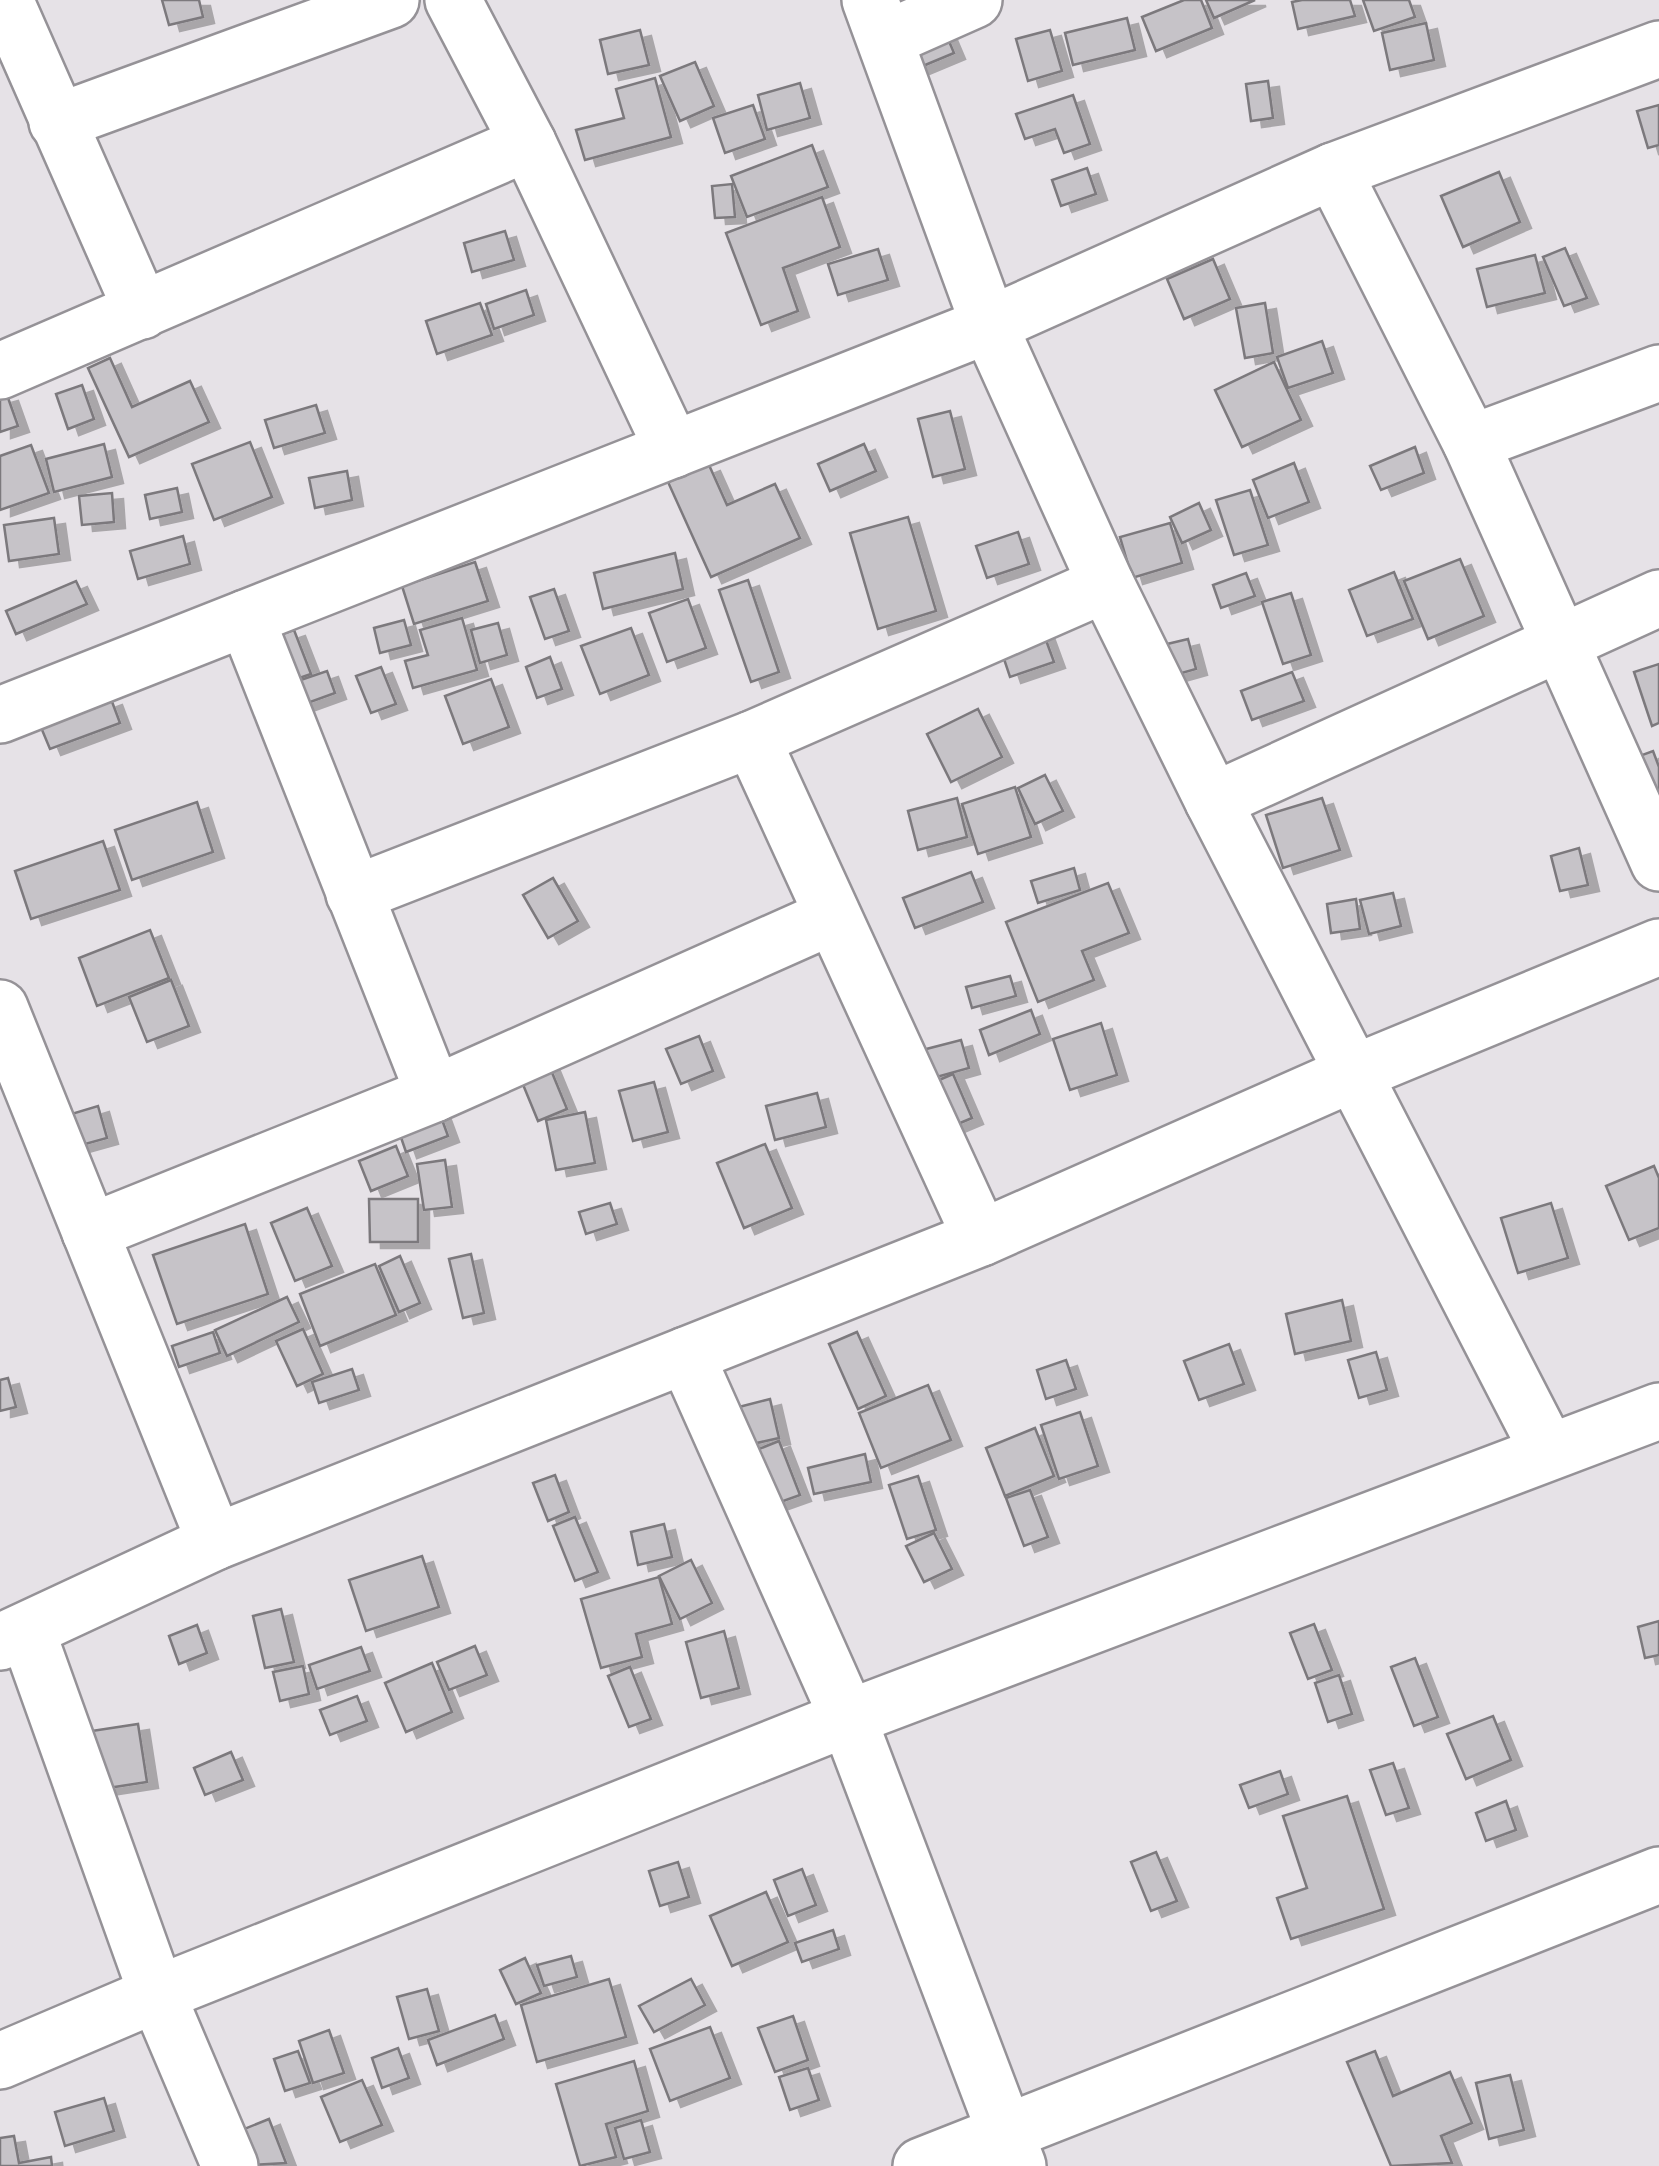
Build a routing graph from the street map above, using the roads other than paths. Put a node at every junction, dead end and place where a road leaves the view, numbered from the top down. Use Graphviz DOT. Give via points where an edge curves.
graph roads {
  1 [pos="5,0"];
  2 [pos="392,0"];
  3 [pos="453,0"];
  4 [pos="974,0"];
  5 [pos="878,20"];
  6 [pos="1659,49"];
  7 [pos="57,122"];
  8 [pos="528,143"];
  9 [pos="1333,171"];
  10 [pos="142,311"];
  11 [pos="990,325"];
  12 [pos="0,371"];
  13 [pos="1659,374"];
  14 [pos="1471,443"];
  15 [pos="673,450"];
  16 [pos="1106,584"];
  17 [pos="1659,598"];
  18 [pos="246,618"];
  19 [pos="1560,642"];
  20 [pos="0,715"];
  21 [pos="752,739"];
  22 [pos="1212,801"];
  23 [pos="1659,863"];
  24 [pos="354,894"];
  25 [pos="832,916"];
  26 [pos="1659,947"];
  27 [pos="3,1024"];
  28 [pos="1354,1073"];
  29 [pos="434,1094"];
  30 [pos="90,1232"];
  31 [pos="981,1238"];
  32 [pos="686,1354"];
  33 [pos="1659,1411"];
  34 [pos="1548,1450"];
  35 [pos="215,1542"];
  36 [pos="13,1636"];
  37 [pos="848,1718"];
  38 [pos="1659,1876"];
  39 [pos="157,1994"];
  40 [pos="0,2062"];
  41 [pos="1012,2149"];
  42 [pos="230,2166"];
  43 [pos="921,2166"];
  1 -- 7 [label="street"];
  2 -- 7 [label="street"];
  3 -- 8 [label="street"];
  4 -- 5 [label="street"];
  5 -- 11 [label="street"];
  6 -- 9 [label="street"];
  7 -- 10 [label="street"];
  8 -- 10 [label="street"];
  8 -- 15 [label="street"];
  9 -- 11 [label="street"];
  9 -- 14 [label="street"];
  10 -- 12 [label="street"];
  11 -- 15 [label="street"];
  11 -- 16 [label="street"];
  13 -- 14 [label="street"];
  14 -- 19 [label="street"];
  15 -- 18 [label="street"];
  16 -- 21 [label="street"];
  16 -- 22 [label="street"];
  17 -- 19 [label="street"];
  18 -- 20 [label="street"];
  18 -- 24 [label="street"];
  19 -- 22 [label="street"];
  19 -- 23 [label="street"];
  21 -- 24 [label="street"];
  21 -- 25 [label="street"];
  22 -- 28 [label="street"];
  24 -- 29 [label="street"];
  25 -- 29 [label="street"];
  25 -- 31 [label="street"];
  26 -- 28 [label="street"];
  27 -- 30 [label="street"];
  28 -- 31 [label="street"];
  28 -- 34 [label="street"];
  29 -- 30 [label="street"];
  30 -- 35 [label="street"];
  31 -- 32 [label="street"];
  32 -- 35 [label="street"];
  32 -- 37 [label="street"];
  33 -- 34 [label="street"];
  34 -- 37 [label="street"];
  35 -- 36 [label="street"];
  36 -- 39 [label="street"];
  37 -- 39 [label="street"];
  37 -- 41 [label="street"];
  38 -- 41 [label="street"];
  39 -- 40 [label="street"];
  39 -- 42 [label="street"];
  41 -- 43 [label="street"];
}
